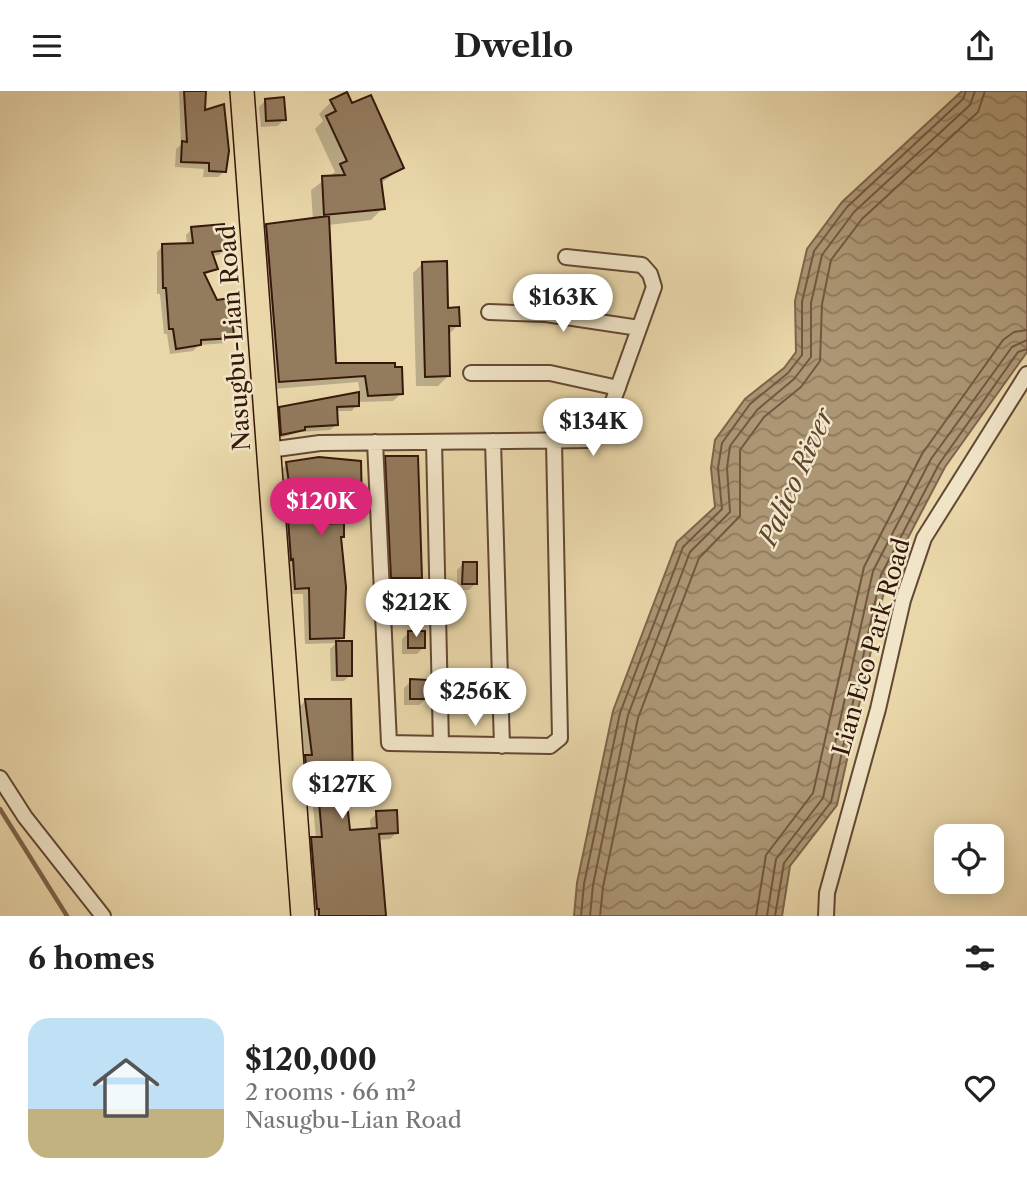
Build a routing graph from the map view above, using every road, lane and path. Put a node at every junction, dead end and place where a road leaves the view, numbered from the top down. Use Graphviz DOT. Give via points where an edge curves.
graph roads {
  1 [pos="242,91"];
  2 [pos="566,257"];
  3 [pos="489,312"];
  4 [pos="639,328"];
  5 [pos="471,373"];
  6 [pos="1027,374"];
  7 [pos="618,388"];
  8 [pos="493,441"];
  9 [pos="554,441"];
  10 [pos="375,442"];
  11 [pos="434,442"];
  12 [pos="269,450"];
  13 [pos="441,744"];
  14 [pos="502,746"];
  15 [pos="0,778"];
  16 [pos="103,916"];
  17 [pos="303,916"];
  18 [pos="826,916"];
  1 -- 12 [label="main road, Nasugbu-Lian Road"];
  2 -- 4 [label="street" via="642,265 654,287"];
  3 -- 4 [label="street" via="545,314"];
  4 -- 7 [label="street"];
  5 -- 7 [label="street" via="550,373"];
  6 -- 18 [label="street, Lian Eco Park Road" via="924,538 827,893"];
  7 -- 9 [label="street" via="603,429 593,440"];
  8 -- 9 [label="street"];
  8 -- 11 [label="street"];
  8 -- 14 [label="street"];
  9 -- 14 [label="street" via="560,738 550,746"];
  10 -- 11 [label="street"];
  10 -- 12 [label="street"];
  10 -- 13 [label="street" via="389,743"];
  11 -- 13 [label="street"];
  12 -- 17 [label="main road, Nasugbu-Lian Road"];
  13 -- 14 [label="street"];
  15 -- 16 [label="street"];
}
